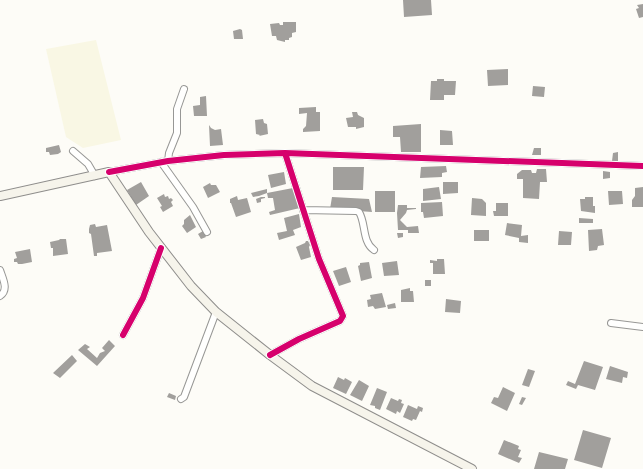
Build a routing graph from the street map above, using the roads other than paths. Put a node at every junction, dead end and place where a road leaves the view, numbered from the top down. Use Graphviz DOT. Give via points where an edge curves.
graph roads {
  1 [pos="184,89"];
  2 [pos="73,151"];
  3 [pos="285,153"];
  4 [pos="168,161"];
  5 [pos="161,162"];
  6 [pos="643,166"];
  7 [pos="109,172"];
  8 [pos="95,176"];
  9 [pos="0,196"];
  10 [pos="303,210"];
  11 [pos="207,232"];
  12 [pos="161,248"];
  13 [pos="374,250"];
  14 [pos="0,270"];
  15 [pos="0,296"];
  16 [pos="216,312"];
  17 [pos="610,323"];
  18 [pos="643,327"];
  19 [pos="123,335"];
  20 [pos="270,355"];
  21 [pos="181,399"];
  22 [pos="472,469"];
  1 -- 4 [label="street" via="177,109 177,133 168,153"];
  2 -- 8 [label="street" via="88,164"];
  3 -- 4 [label="street" via="224,155"];
  3 -- 6 [label="street"];
  3 -- 10 [label="street"];
  4 -- 5 [label="street"];
  5 -- 7 [label="street"];
  5 -- 11 [label="street"];
  7 -- 8 [label="main road"];
  7 -- 12 [label="main road"];
  8 -- 9 [label="main road"];
  10 -- 13 [label="street" via="359,212 368,244"];
  10 -- 20 [label="street" via="319,259 343,318"];
  12 -- 16 [label="main road" via="191,286"];
  12 -- 19 [label="street" via="143,298"];
  14 -- 15 [label="street" via="5,291"];
  16 -- 20 [label="main road"];
  16 -- 21 [label="street" via="184,397"];
  17 -- 18 [label="street"];
  20 -- 22 [label="main road" via="312,386"];
}
